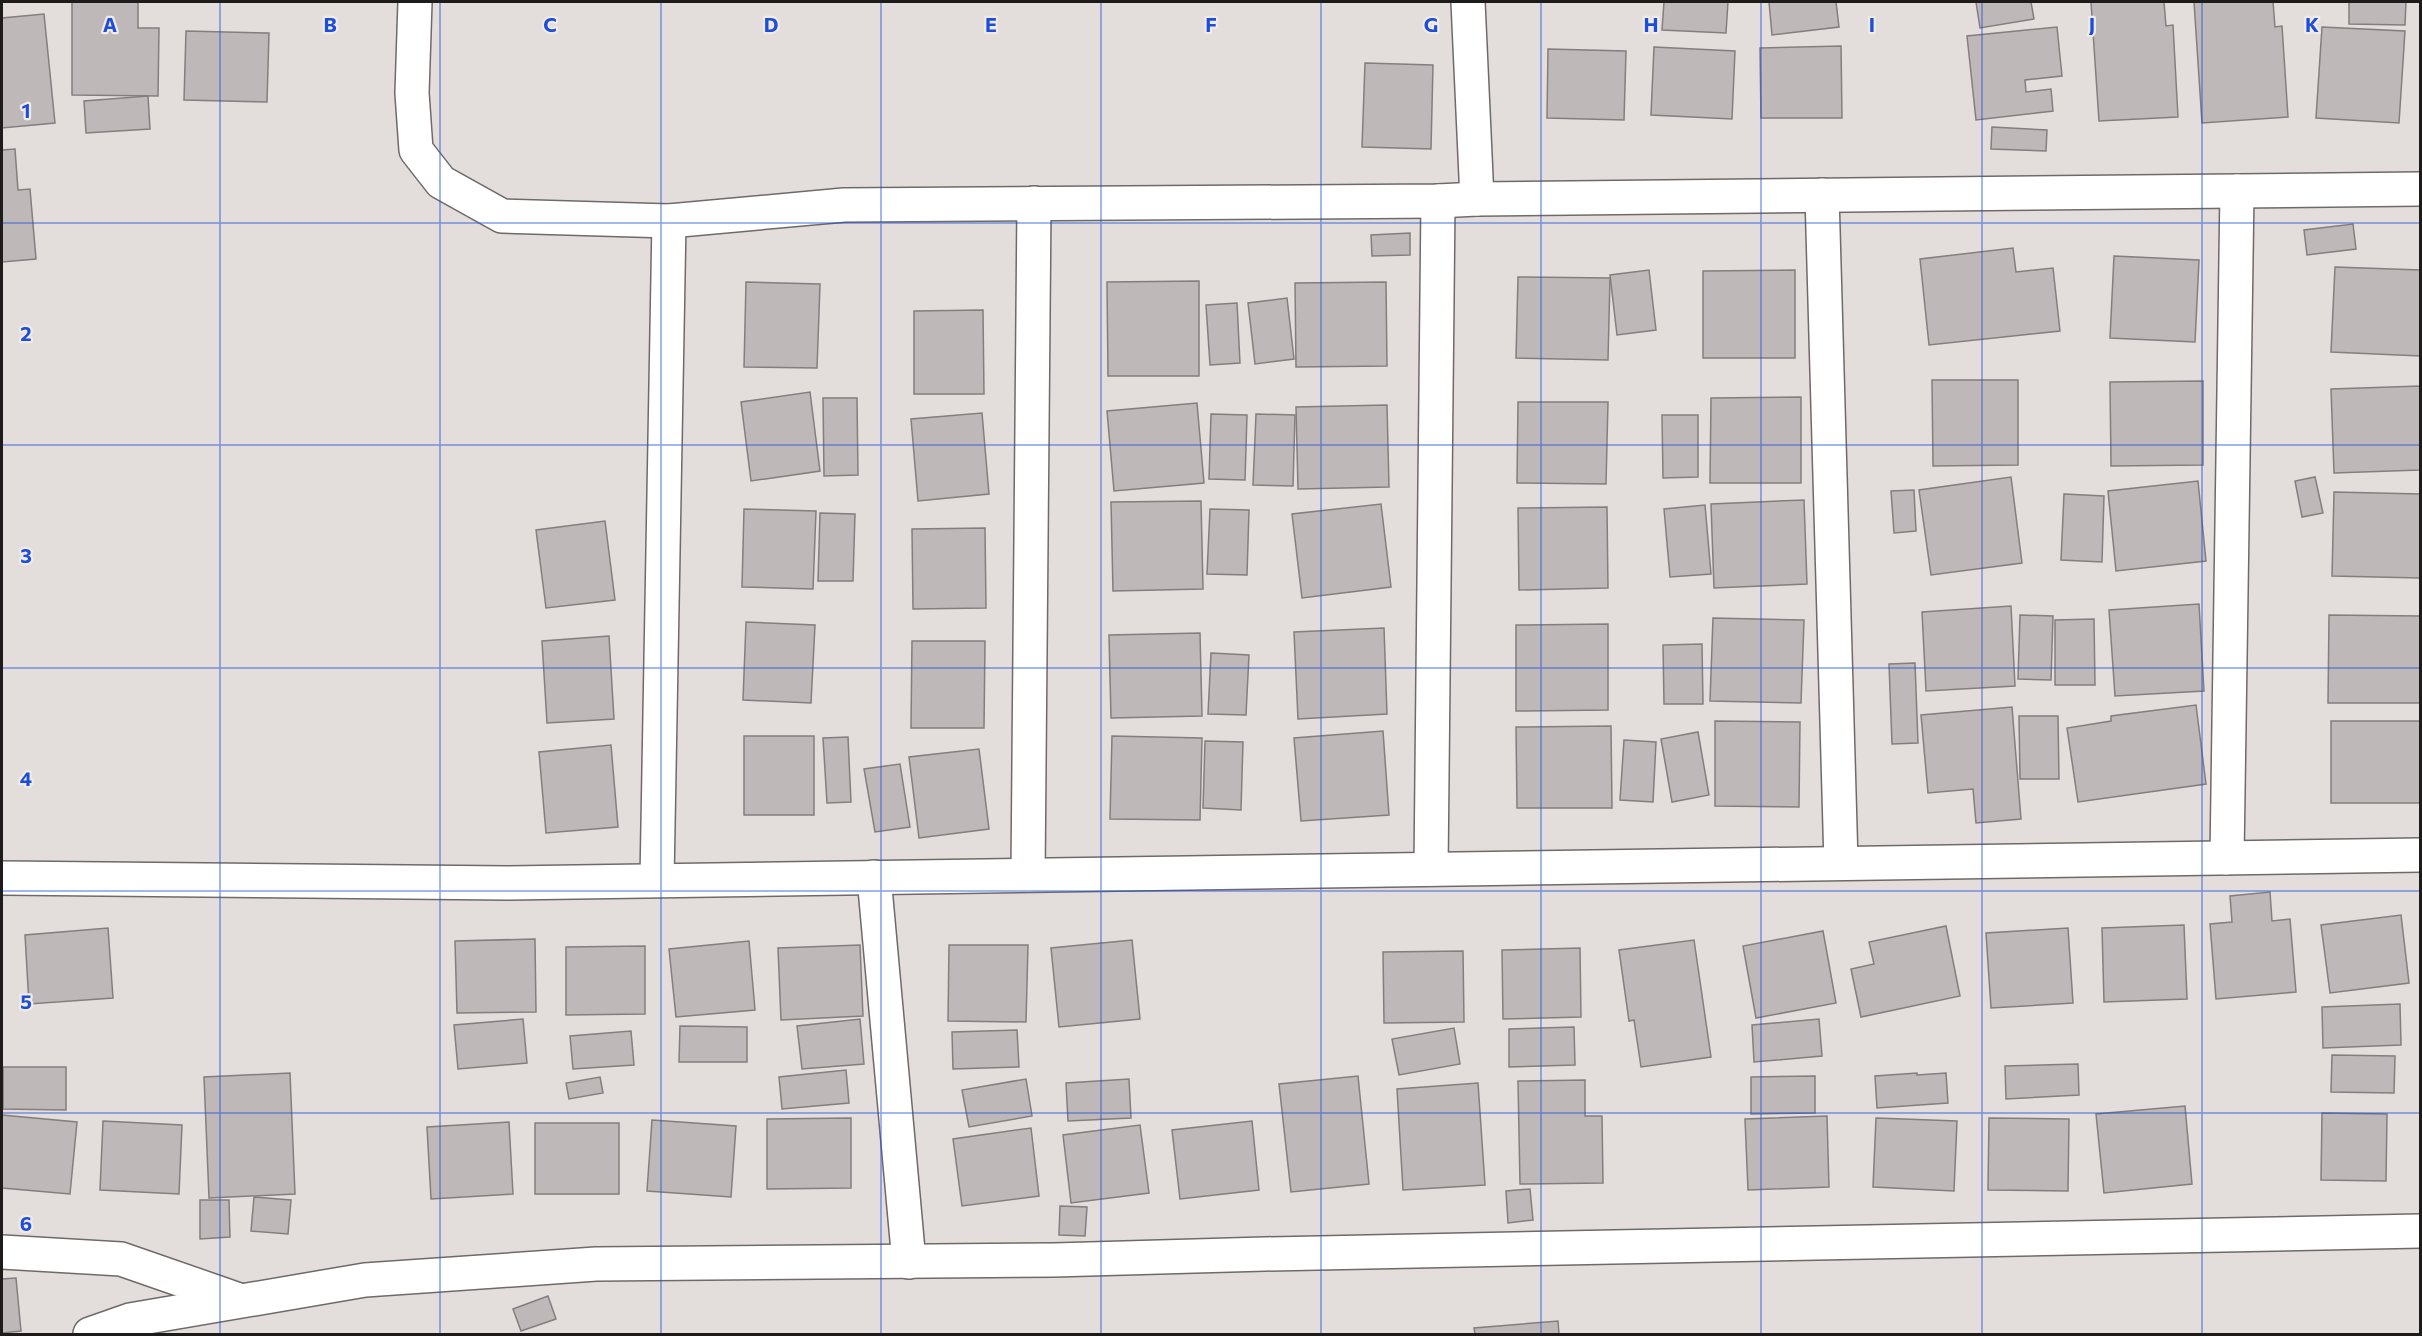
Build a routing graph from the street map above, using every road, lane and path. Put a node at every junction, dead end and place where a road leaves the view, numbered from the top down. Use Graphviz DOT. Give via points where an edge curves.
graph roads {
  1 [pos="415,2"];
  2 [pos="1468,2"];
  3 [pos="2421,189"];
  4 [pos="2237,191"];
  5 [pos="1822,195"];
  6 [pos="1477,199"];
  7 [pos="1438,201"];
  8 [pos="1035,203"];
  9 [pos="669,221"];
  10 [pos="2421,855"];
  11 [pos="2227,858"];
  12 [pos="1841,863"];
  13 [pos="1431,869"];
  14 [pos="1028,875"];
  15 [pos="874,877"];
  16 [pos="2,878"];
  17 [pos="657,880"];
  18 [pos="2421,1231"];
  19 [pos="2,1252"];
  20 [pos="909,1262"];
  21 [pos="243,1302"];
  22 [pos="90,1335"];
  1 -- 9 [label="street" via="412,93 416,150 441,182 502,216"];
  2 -- 6 [label="street"];
  3 -- 4 [label="street"];
  4 -- 5 [label="street"];
  4 -- 11 [label="street"];
  5 -- 6 [label="street"];
  5 -- 12 [label="street"];
  6 -- 7 [label="street"];
  7 -- 8 [label="street"];
  7 -- 13 [label="street"];
  8 -- 9 [label="street" via="844,205"];
  8 -- 14 [label="street"];
  9 -- 17 [label="street"];
  10 -- 11 [label="street"];
  11 -- 12 [label="street"];
  12 -- 13 [label="street"];
  13 -- 14 [label="street"];
  14 -- 15 [label="street"];
  15 -- 17 [label="street"];
  15 -- 20 [label="street"];
  16 -- 17 [label="street" via="508,883"];
  18 -- 20 [label="street"];
  19 -- 21 [label="street" via="121,1259"];
  20 -- 21 [label="street" via="596,1264 365,1280"];
  21 -- 22 [label="street" via="130,1320"];
}
